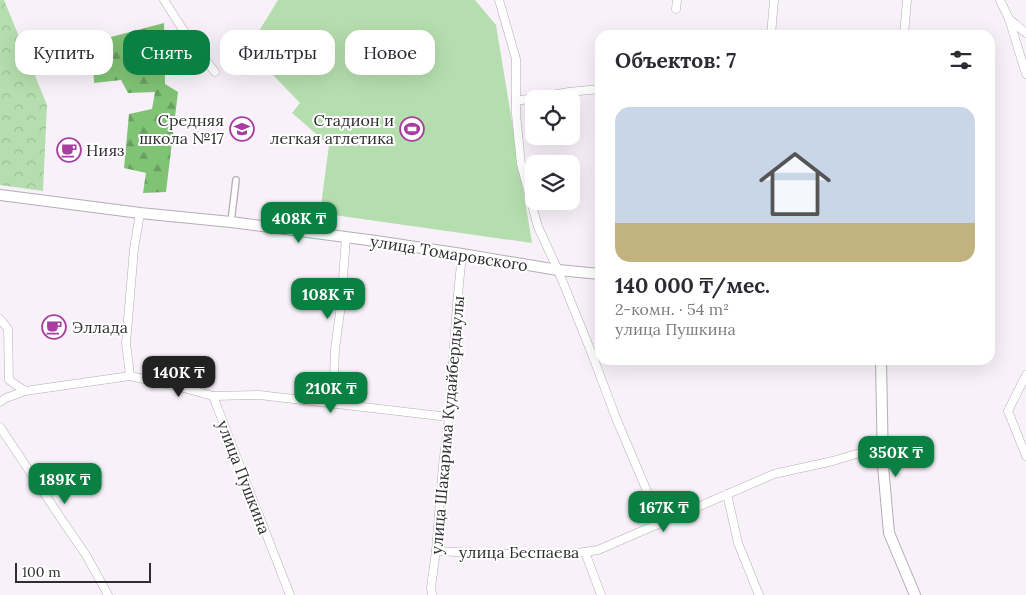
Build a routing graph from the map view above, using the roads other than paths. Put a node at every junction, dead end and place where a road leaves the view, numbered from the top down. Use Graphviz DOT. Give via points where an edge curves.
graph roads {
  1 [pos="164,0"];
  2 [pos="677,0"];
  3 [pos="774,0"];
  4 [pos="907,0"];
  5 [pos="1000,0"];
  6 [pos="496,1"];
  7 [pos="676,9"];
  8 [pos="1009,20"];
  9 [pos="771,30"];
  10 [pos="904,30"];
  11 [pos="1026,33"];
  12 [pos="215,72"];
  13 [pos="1026,74"];
  14 [pos="595,89"];
  15 [pos="516,101"];
  16 [pos="236,180"];
  17 [pos="0,195"];
  18 [pos="140,212"];
  19 [pos="230,222"];
  20 [pos="346,238"];
  21 [pos="462,254"];
  22 [pos="558,270"];
  23 [pos="595,274"];
  24 [pos="0,319"];
  25 [pos="595,362"];
  26 [pos="596,365"];
  27 [pos="881,365"];
  28 [pos="1026,375"];
  29 [pos="130,376"];
  30 [pos="9,380"];
  31 [pos="25,391"];
  32 [pos="213,396"];
  33 [pos="3,400"];
  34 [pos="333,403"];
  35 [pos="449,417"];
  36 [pos="0,427"];
  37 [pos="883,446"];
  38 [pos="1026,456"];
  39 [pos="727,494"];
  40 [pos="660,522"];
  41 [pos="436,551"];
  42 [pos="585,552"];
  43 [pos="108,595"];
  44 [pos="290,595"];
  45 [pos="432,595"];
  46 [pos="601,595"];
  47 [pos="759,595"];
  48 [pos="915,595"];
  1 -- 12 [label="street"];
  2 -- 7 [label="street"];
  3 -- 9 [label="street"];
  4 -- 10 [label="street"];
  5 -- 8 [label="street"];
  6 -- 15 [label="street" via="516,59"];
  8 -- 11 [label="street"];
  8 -- 13 [label="street"];
  14 -- 15 [label="street"];
  15 -- 22 [label="street" via="521,164 538,227"];
  16 -- 19 [label="street"];
  17 -- 18 [label="street, улица Томаровского"];
  18 -- 19 [label="street, улица Томаровского"];
  18 -- 29 [label="street" via="126,343"];
  19 -- 20 [label="street, улица Томаровского"];
  20 -- 21 [label="street, улица Томаровского"];
  20 -- 34 [label="street"];
  21 -- 22 [label="street, улица Томаровского"];
  21 -- 35 [label="street, улица Шакарима Кудайбердыулы"];
  22 -- 23 [label="street, улица Томаровского"];
  22 -- 25 [label="street"];
  24 -- 30 [label="street" via="8,329"];
  26 -- 40 [label="street"];
  27 -- 37 [label="street"];
  28 -- 38 [label="street" via="1008,411"];
  29 -- 31 [label="street"];
  29 -- 32 [label="street"];
  30 -- 31 [label="street"];
  30 -- 33 [label="street"];
  31 -- 33 [label="street"];
  32 -- 34 [label="street" via="259,395"];
  32 -- 44 [label="street, улица Пушкина"];
  34 -- 35 [label="street"];
  35 -- 41 [label="street, улица Шакарима Кудайбердыулы"];
  36 -- 43 [label="street" via="86,555"];
  37 -- 39 [label="street, улица Беспаева" via="774,474"];
  37 -- 48 [label="street" via="889,533"];
  39 -- 40 [label="street, улица Беспаева"];
  39 -- 47 [label="street" via="738,543"];
  40 -- 42 [label="street, улица Беспаева" via="598,550"];
  41 -- 42 [label="street, улица Беспаева" via="564,555"];
  41 -- 45 [label="street, улица Шакарима Кудайбердыулы"];
  42 -- 46 [label="street"];
}
